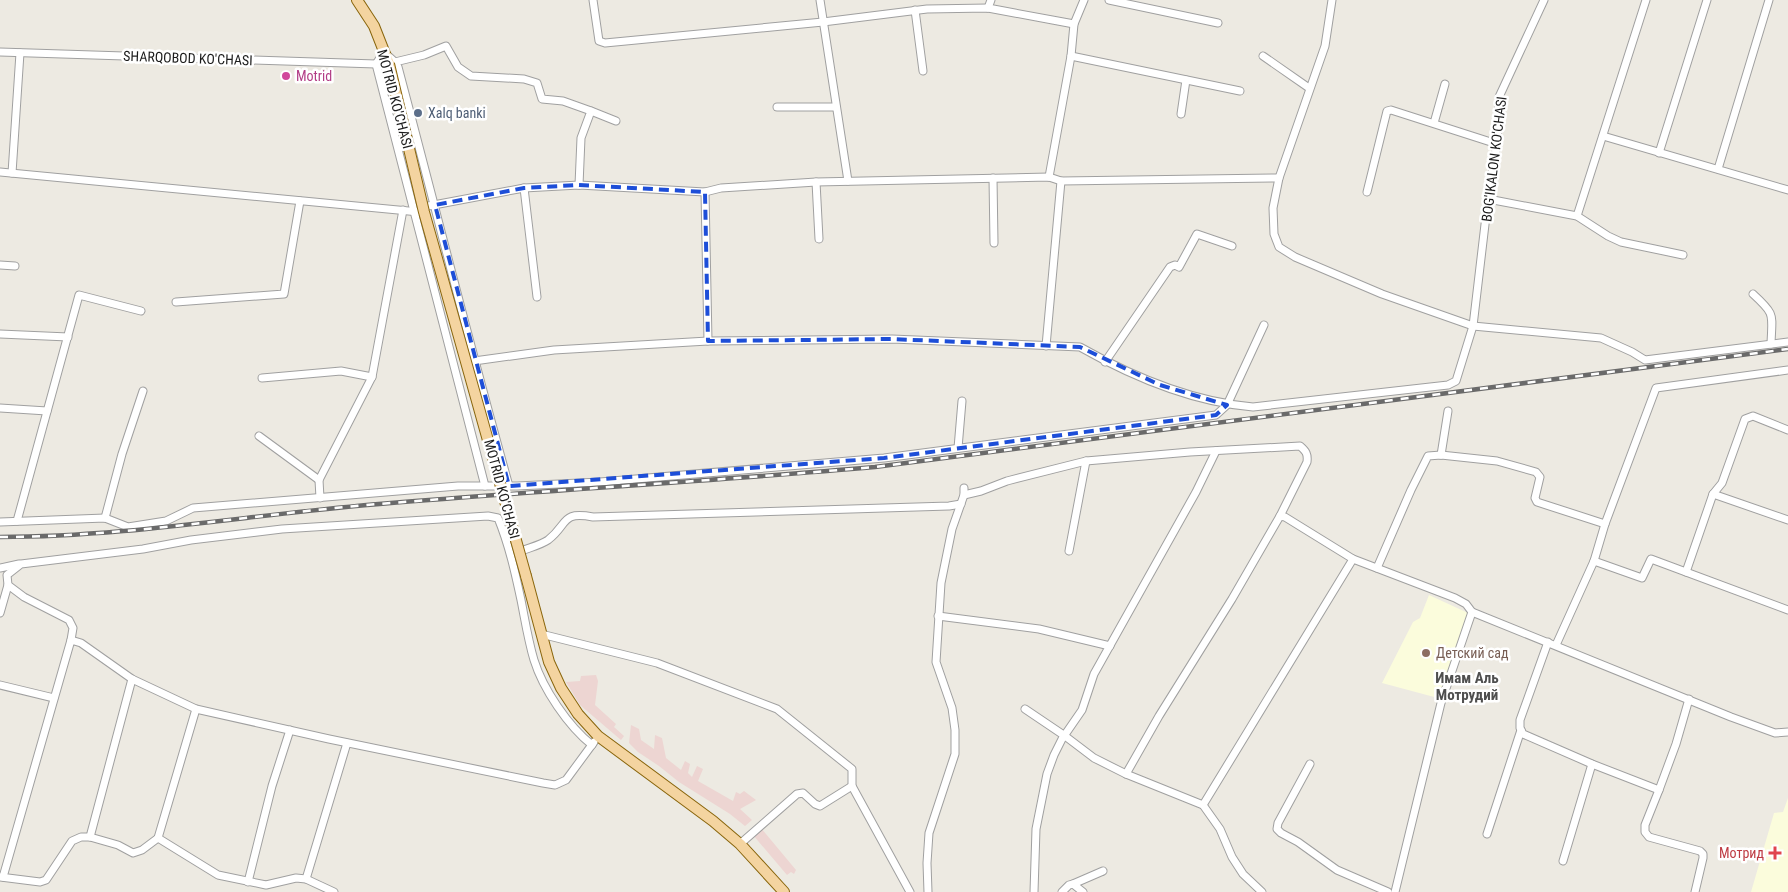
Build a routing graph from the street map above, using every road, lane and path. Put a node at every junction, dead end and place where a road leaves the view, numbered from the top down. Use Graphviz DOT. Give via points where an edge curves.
graph roads {
  1 [pos="357,0"];
  2 [pos="593,0"];
  3 [pos="820,0"];
  4 [pos="991,0"];
  5 [pos="1084,0"];
  6 [pos="1110,0"];
  7 [pos="1332,0"];
  8 [pos="1544,0"];
  9 [pos="1646,0"];
  10 [pos="1707,0"];
  11 [pos="1770,0"];
  12 [pos="988,8"];
  13 [pos="915,10"];
  14 [pos="823,22"];
  15 [pos="1218,23"];
  16 [pos="1074,24"];
  17 [pos="0,52"];
  18 [pos="384,52"];
  19 [pos="20,53"];
  20 [pos="1070,56"];
  21 [pos="1263,56"];
  22 [pos="392,63"];
  23 [pos="376,64"];
  24 [pos="923,71"];
  25 [pos="1186,80"];
  26 [pos="1445,84"];
  27 [pos="1309,88"];
  28 [pos="1240,91"];
  29 [pos="776,107"];
  30 [pos="836,107"];
  31 [pos="591,111"];
  32 [pos="1181,114"];
  33 [pos="616,121"];
  34 [pos="1434,123"];
  35 [pos="1603,136"];
  36 [pos="1496,144"];
  37 [pos="1659,153"];
  38 [pos="1718,170"];
  39 [pos="0,172"];
  40 [pos="12,173"];
  41 [pos="1048,177"];
  42 [pos="993,178"];
  43 [pos="1279,178"];
  44 [pos="1060,181"];
  45 [pos="816,182"];
  46 [pos="848,182"];
  47 [pos="578,185"];
  48 [pos="524,188"];
  49 [pos="1788,190"];
  50 [pos="705,192"];
  51 [pos="1367,192"];
  52 [pos="1488,200"];
  53 [pos="300,201"];
  54 [pos="435,204"];
  55 [pos="403,210"];
  56 [pos="421,210"];
  57 [pos="1577,216"];
  58 [pos="441,230"];
  59 [pos="420,232"];
  60 [pos="819,239"];
  61 [pos="994,243"];
  62 [pos="1232,246"];
  63 [pos="1683,255"];
  64 [pos="0,264"];
  65 [pos="15,266"];
  66 [pos="1753,294"];
  67 [pos="537,297"];
  68 [pos="176,302"];
  69 [pos="141,311"];
  70 [pos="1264,325"];
  71 [pos="1473,326"];
  72 [pos="0,334"];
  73 [pos="68,337"];
  74 [pos="708,340"];
  75 [pos="1788,342"];
  76 [pos="1771,344"];
  77 [pos="1046,346"];
  78 [pos="470,361"];
  79 [pos="1105,362"];
  80 [pos="1788,370"];
  81 [pos="372,377"];
  82 [pos="262,378"];
  83 [pos="143,391"];
  84 [pos="962,401"];
  85 [pos="1227,405"];
  86 [pos="0,408"];
  87 [pos="47,411"];
  88 [pos="1448,411"];
  89 [pos="1788,430"];
  90 [pos="259,436"];
  91 [pos="958,448"];
  92 [pos="1216,451"];
  93 [pos="1441,455"];
  94 [pos="1086,461"];
  95 [pos="319,480"];
  96 [pos="485,486"];
  97 [pos="509,486"];
  98 [pos="1714,494"];
  99 [pos="320,498"];
  100 [pos="960,504"];
  101 [pos="1280,516"];
  102 [pos="105,518"];
  103 [pos="1788,520"];
  104 [pos="17,521"];
  105 [pos="0,522"];
  106 [pos="1605,524"];
  107 [pos="1069,551"];
  108 [pos="519,552"];
  109 [pos="1353,559"];
  110 [pos="1594,561"];
  111 [pos="21,564"];
  112 [pos="0,568"];
  113 [pos="1377,568"];
  114 [pos="1686,572"];
  115 [pos="8,585"];
  116 [pos="1788,610"];
  117 [pos="1472,612"];
  118 [pos="0,613"];
  119 [pos="938,616"];
  120 [pos="541,634"];
  121 [pos="71,640"];
  122 [pos="1548,642"];
  123 [pos="1556,645"];
  124 [pos="1110,646"];
  125 [pos="132,679"];
  126 [pos="0,685"];
  127 [pos="54,698"];
  128 [pos="1689,699"];
  129 [pos="196,709"];
  130 [pos="1024,709"];
  131 [pos="290,730"];
  132 [pos="1521,730"];
  133 [pos="1788,732"];
  134 [pos="598,736"];
  135 [pos="1065,736"];
  136 [pos="347,743"];
  137 [pos="592,745"];
  138 [pos="1310,764"];
  139 [pos="1592,764"];
  140 [pos="1126,774"];
  141 [pos="852,786"];
  142 [pos="1659,790"];
  143 [pos="1203,805"];
  144 [pos="1487,834"];
  145 [pos="90,837"];
  146 [pos="158,838"];
  147 [pos="740,844"];
  148 [pos="1563,861"];
  149 [pos="1103,871"];
  150 [pos="2,877"];
  151 [pos="306,880"];
  152 [pos="248,882"];
  153 [pos="1073,884"];
  154 [pos="334,892"];
  155 [pos="784,892"];
  156 [pos="910,892"];
  157 [pos="928,892"];
  158 [pos="1034,892"];
  159 [pos="1062,892"];
  160 [pos="1083,892"];
  161 [pos="1262,892"];
  162 [pos="1388,892"];
  163 [pos="1395,892"];
  164 [pos="1695,892"];
  1 -- 18 [label="main road, MOTRID KO'CHASI" via="374,26"];
  2 -- 14 [label="street" via="598,41 605,43"];
  3 -- 14 [label="street"];
  4 -- 12 [label="street"];
  5 -- 16 [label="street"];
  6 -- 15 [label="street"];
  7 -- 27 [label="street" via="1325,46"];
  8 -- 36 [label="street, BOG'IKALON KO'CHASI" via="1499,97"];
  9 -- 35 [label="street"];
  10 -- 37 [label="street"];
  11 -- 38 [label="street"];
  12 -- 13 [label="street"];
  12 -- 16 [label="street"];
  13 -- 14 [label="street"];
  13 -- 24 [label="street"];
  14 -- 30 [label="street"];
  16 -- 20 [label="street"];
  17 -- 19 [label="street, SHARQOBOD KO'CHASI"];
  18 -- 22 [label="main road, MOTRID KO'CHASI"];
  18 -- 23 [label="street"];
  19 -- 23 [label="street, SHARQOBOD KO'CHASI"];
  19 -- 40 [label="street"];
  20 -- 25 [label="street"];
  20 -- 41 [label="street"];
  21 -- 27 [label="street"];
  22 -- 31 [label="street" via="446,46 458,67 471,76 537,83 542,99 563,100"];
  22 -- 54 [label="street"];
  22 -- 56 [label="main road, MOTRID KO'CHASI, bridge"];
  23 -- 56 [label="street"];
  25 -- 28 [label="street"];
  25 -- 32 [label="street"];
  26 -- 34 [label="street"];
  27 -- 43 [label="street"];
  29 -- 30 [label="street"];
  30 -- 46 [label="street"];
  31 -- 33 [label="street"];
  31 -- 47 [label="street" via="581,138"];
  34 -- 36 [label="street"];
  34 -- 51 [label="street" via="1387,111"];
  35 -- 37 [label="street"];
  35 -- 57 [label="street"];
  36 -- 52 [label="street, BOG'IKALON KO'CHASI"];
  37 -- 38 [label="street"];
  38 -- 49 [label="street"];
  39 -- 40 [label="street"];
  40 -- 53 [label="street"];
  41 -- 42 [label="street"];
  41 -- 44 [label="street"];
  42 -- 46 [label="street"];
  42 -- 61 [label="street"];
  43 -- 44 [label="street"];
  43 -- 71 [label="street" via="1273,208 1274,234 1279,247 1294,257 1382,294"];
  44 -- 77 [label="street"];
  45 -- 46 [label="street"];
  45 -- 50 [label="street" via="721,188"];
  45 -- 60 [label="street"];
  47 -- 48 [label="street"];
  47 -- 50 [label="street"];
  48 -- 54 [label="street"];
  48 -- 67 [label="street"];
  50 -- 74 [label="street"];
  52 -- 57 [label="street"];
  52 -- 71 [label="street, BOG'IKALON KO'CHASI"];
  53 -- 55 [label="street"];
  53 -- 68 [label="street" via="284,294"];
  54 -- 56 [label="street"];
  54 -- 58 [label="street"];
  55 -- 56 [label="street"];
  55 -- 81 [label="street"];
  56 -- 59 [label="street"];
  56 -- 78 [label="main road, MOTRID KO'CHASI, bridge"];
  57 -- 63 [label="street" via="1621,242"];
  58 -- 59 [label="street"];
  58 -- 78 [label="street"];
  59 -- 96 [label="street"];
  62 -- 79 [label="street" via="1197,234 1179,267 1170,267"];
  64 -- 65 [label="street"];
  66 -- 76 [label="street" via="1772,316"];
  69 -- 73 [label="street" via="79,295"];
  70 -- 85 [label="street"];
  71 -- 76 [label="street" via="1601,338 1645,360"];
  71 -- 85 [label="street, BOG'IKALON KO'CHASI" via="1456,381 1448,385 1253,407"];
  72 -- 73 [label="street"];
  73 -- 87 [label="street"];
  74 -- 77 [label="street, BOG'IKALON KO'CHASI" via="892,340"];
  74 -- 78 [label="street, BOG'IKALON KO'CHASI" via="554,350"];
  75 -- 76 [label="street"];
  77 -- 79 [label="street, BOG'IKALON KO'CHASI" via="1080,347"];
  78 -- 97 [label="street"];
  78 -- 108 [label="main road, MOTRID KO'CHASI, bridge"];
  79 -- 85 [label="street, BOG'IKALON KO'CHASI" via="1160,385"];
  80 -- 106 [label="street" via="1656,388"];
  81 -- 82 [label="street" via="341,371"];
  81 -- 95 [label="street"];
  83 -- 102 [label="street"];
  84 -- 91 [label="street"];
  85 -- 91 [label="street" via="1216,415"];
  86 -- 87 [label="street"];
  87 -- 104 [label="street"];
  88 -- 93 [label="street"];
  89 -- 98 [label="street" via="1753,416 1745,419 1722,483"];
  90 -- 95 [label="street"];
  91 -- 97 [label="street" via="884,458 600,482"];
  92 -- 94 [label="street"];
  92 -- 101 [label="street" via="1300,446 1306,451 1307,462"];
  92 -- 124 [label="street"];
  93 -- 106 [label="street" via="1497,461 1536,472 1540,476 1537,502"];
  93 -- 113 [label="street" via="1428,456"];
  94 -- 100 [label="street" via="981,491 964,491"];
  94 -- 107 [label="street"];
  95 -- 99 [label="street"];
  96 -- 97 [label="street"];
  96 -- 99 [label="street"];
  98 -- 103 [label="street"];
  98 -- 114 [label="street"];
  99 -- 102 [label="street" via="193,508 166,522 128,527"];
  100 -- 108 [label="street" via="593,517 580,514 571,516 547,540"];
  100 -- 119 [label="street" via="941,583"];
  101 -- 109 [label="street"];
  101 -- 140 [label="street"];
  102 -- 104 [label="street"];
  104 -- 105 [label="street"];
  106 -- 110 [label="street"];
  108 -- 120 [label="main road, MOTRID KO'CHASI, bridge"];
  109 -- 113 [label="street"];
  109 -- 143 [label="street"];
  110 -- 114 [label="street" via="1642,578 1651,559"];
  110 -- 123 [label="street"];
  111 -- 112 [label="street"];
  111 -- 115 [label="street" via="7,574"];
  111 -- 137 [label="street" via="282,529 455,517 498,518 509,546 539,673 572,724"];
  113 -- 117 [label="street" via="1455,598"];
  114 -- 116 [label="street"];
  115 -- 118 [label="street"];
  115 -- 121 [label="street" via="69,620 73,628"];
  117 -- 122 [label="street"];
  117 -- 163 [label="street" via="1441,703"];
  119 -- 124 [label="street" via="1039,629"];
  119 -- 157 [label="street" via="936,662 952,708 955,754 930,833"];
  120 -- 134 [label="main road, MOTRID KO'CHASI" via="561,688"];
  120 -- 141 [label="street" via="657,663 777,709 852,770"];
  121 -- 125 [label="street" via="81,643"];
  121 -- 127 [label="street"];
  122 -- 123 [label="street"];
  122 -- 132 [label="street" via="1520,720"];
  123 -- 128 [label="street"];
  124 -- 135 [label="street" via="1094,674 1082,710"];
  125 -- 129 [label="street"];
  125 -- 145 [label="street"];
  126 -- 127 [label="street"];
  127 -- 150 [label="street"];
  128 -- 133 [label="street" via="1776,733"];
  128 -- 142 [label="street"];
  129 -- 131 [label="street"];
  129 -- 146 [label="street"];
  130 -- 135 [label="street"];
  131 -- 136 [label="street"];
  131 -- 152 [label="street"];
  132 -- 139 [label="street"];
  132 -- 144 [label="street"];
  134 -- 137 [label="street"];
  134 -- 147 [label="main road, MOTRID KO'CHASI"];
  135 -- 140 [label="street" via="1094,758"];
  135 -- 158 [label="street" via="1046,774 1036,829"];
  136 -- 137 [label="street" via="555,785 566,780"];
  136 -- 151 [label="street"];
  138 -- 162 [label="street" via="1277,829 1337,870"];
  139 -- 142 [label="street"];
  139 -- 148 [label="street"];
  140 -- 143 [label="street"];
  141 -- 147 [label="street" via="820,806 803,793 797,794"];
  141 -- 156 [label="street"];
  142 -- 164 [label="street" via="1645,832 1649,837 1703,854"];
  143 -- 161 [label="street" via="1220,829 1239,868"];
  145 -- 146 [label="street" via="133,852 142,850"];
  145 -- 150 [label="street" via="72,841 46,880"];
  146 -- 152 [label="street" via="218,876"];
  147 -- 155 [label="main road, MOTRID KO'CHASI"];
  149 -- 153 [label="street"];
  151 -- 152 [label="street" via="296,878 266,885"];
  151 -- 154 [label="street"];
  153 -- 159 [label="street"];
  153 -- 160 [label="street"];
}
